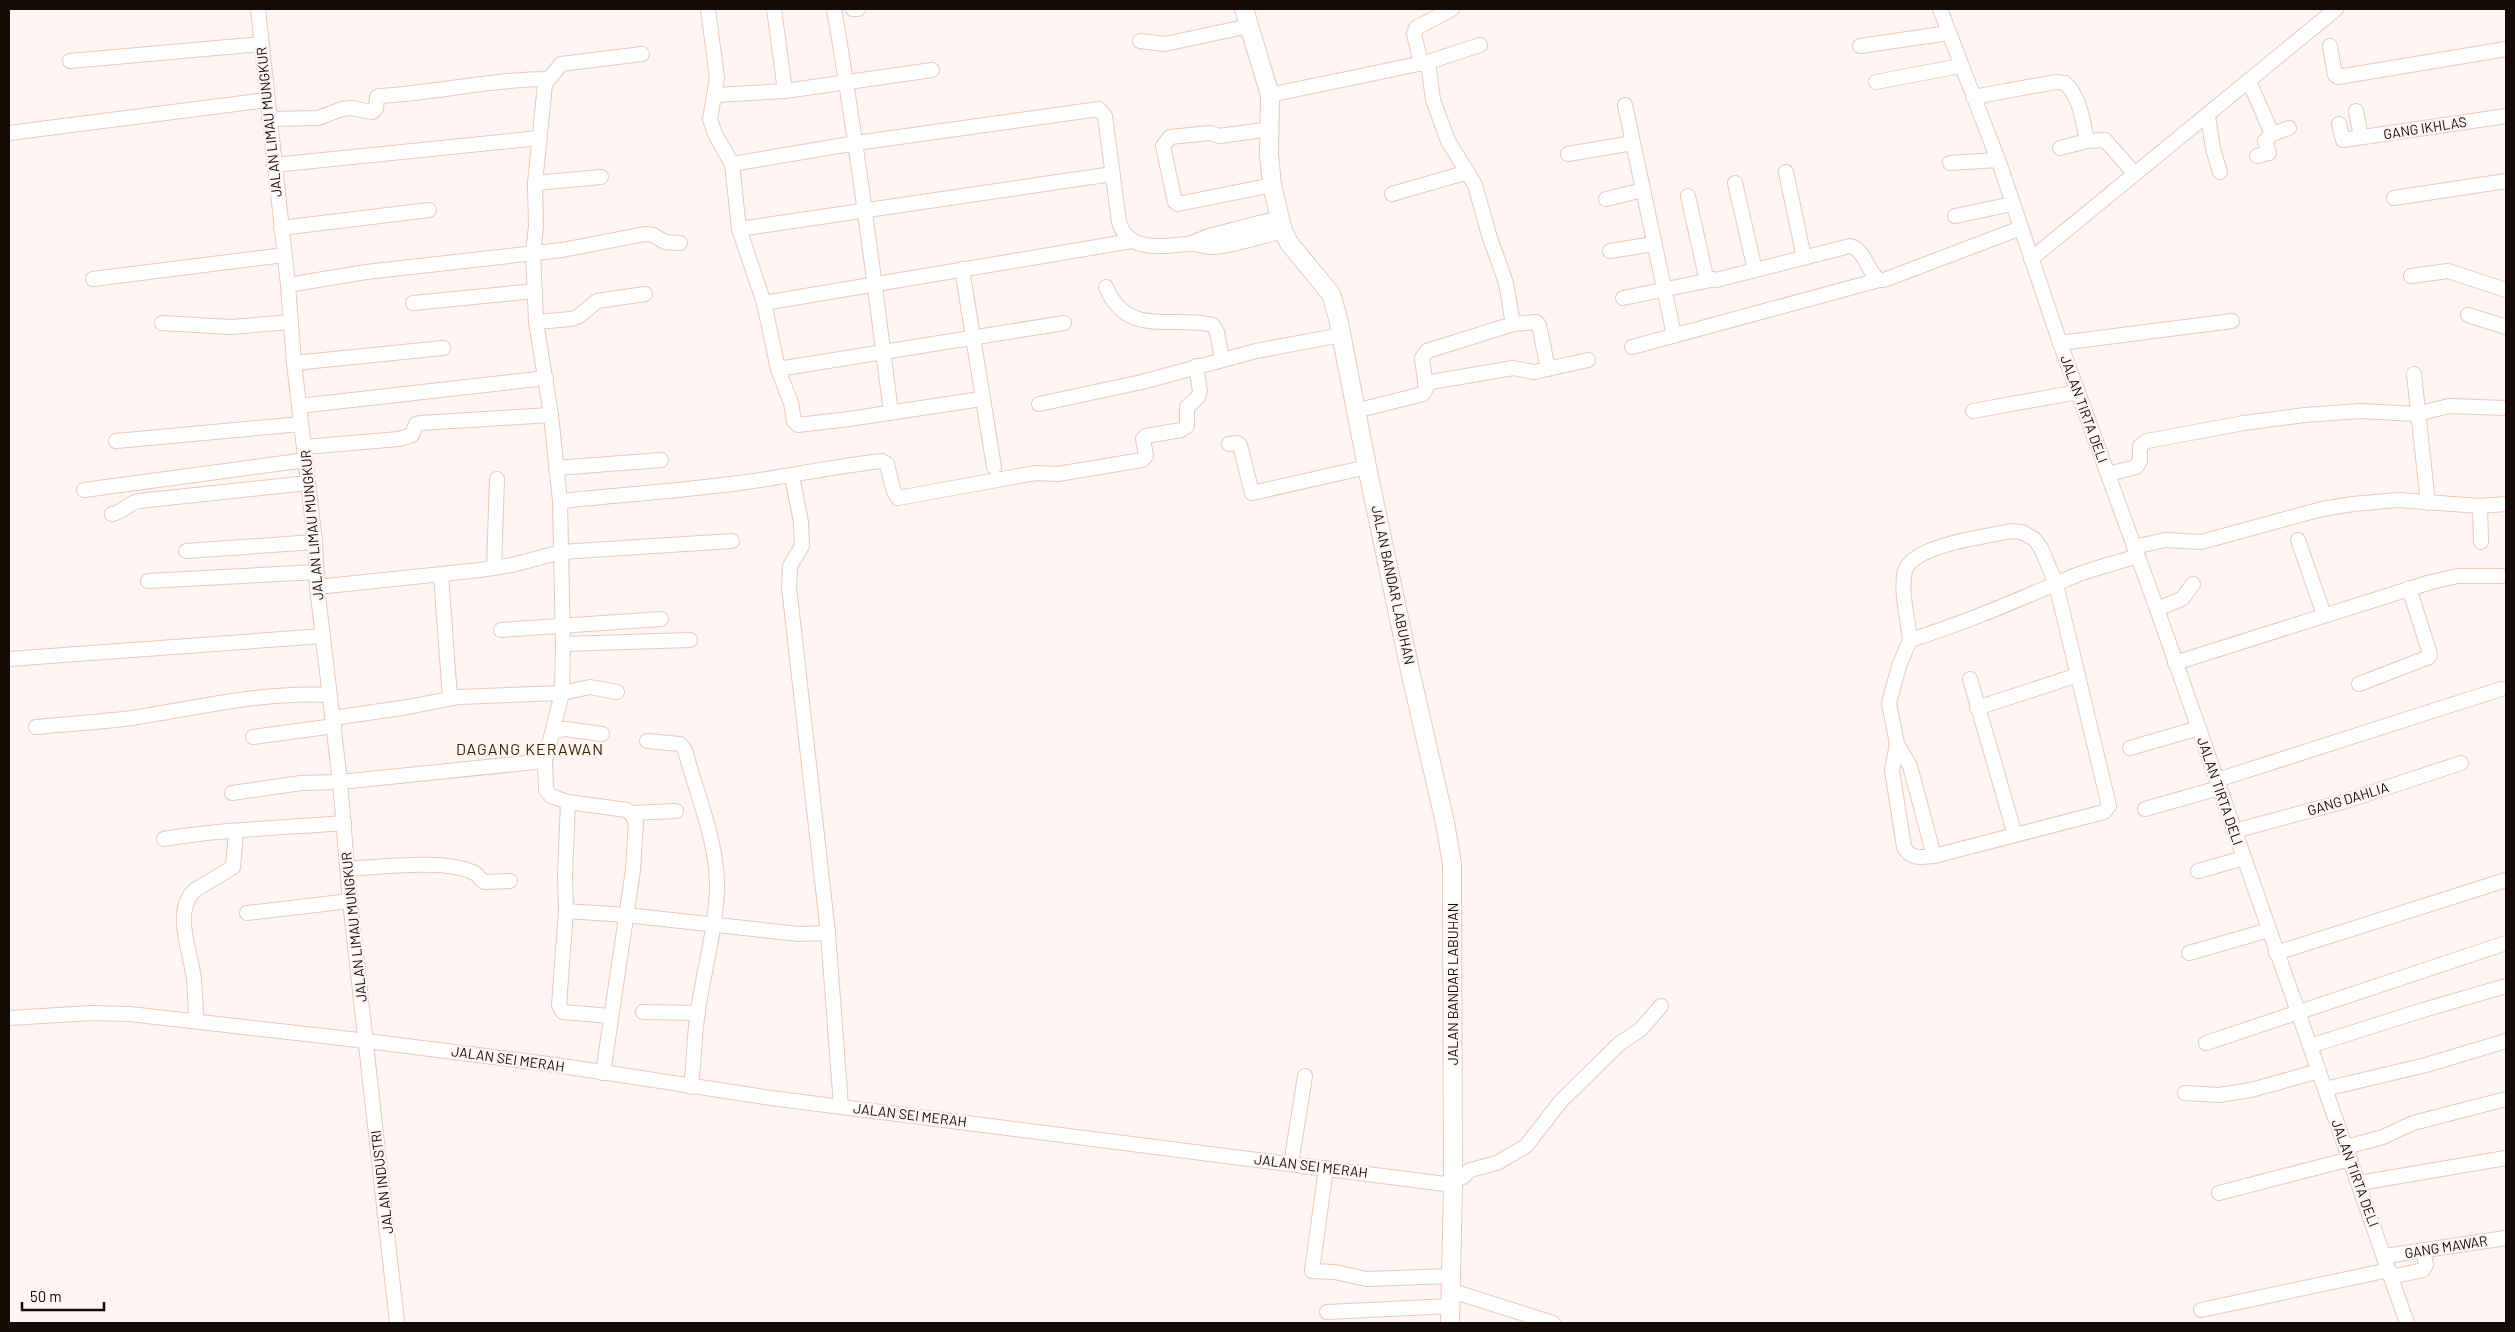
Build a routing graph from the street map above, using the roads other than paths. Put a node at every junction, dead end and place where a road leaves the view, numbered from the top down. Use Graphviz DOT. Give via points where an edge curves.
graph roads {
  1 [pos="258,9"];
  2 [pos="708,9"];
  3 [pos="774,9"];
  4 [pos="834,9"];
  5 [pos="1244,9"];
  6 [pos="1452,9"];
  7 [pos="1940,9"];
  8 [pos="2336,9"];
  9 [pos="2323,14"];
  10 [pos="1249,26"];
  11 [pos="1949,33"];
  12 [pos="1140,42"];
  13 [pos="261,44"];
  14 [pos="1480,45"];
  15 [pos="1860,46"];
  16 [pos="2330,46"];
  17 [pos="2506,49"];
  18 [pos="642,54"];
  19 [pos="70,61"];
  20 [pos="1425,63"];
  21 [pos="1960,66"];
  22 [pos="932,70"];
  23 [pos="548,79"];
  24 [pos="1876,82"];
  25 [pos="2249,82"];
  26 [pos="847,83"];
  27 [pos="785,91"];
  28 [pos="716,95"];
  29 [pos="1270,96"];
  30 [pos="1973,97"];
  31 [pos="267,100"];
  32 [pos="1625,105"];
  33 [pos="2356,111"];
  34 [pos="2208,116"];
  35 [pos="2506,116"];
  36 [pos="269,119"];
  37 [pos="2339,124"];
  38 [pos="2289,128"];
  39 [pos="1270,130"];
  40 [pos="9,133"];
  41 [pos="2272,134"];
  42 [pos="2361,137"];
  43 [pos="540,138"];
  44 [pos="2087,141"];
  45 [pos="856,143"];
  46 [pos="1633,143"];
  47 [pos="2060,148"];
  48 [pos="1568,154"];
  49 [pos="2257,156"];
  50 [pos="1998,160"];
  51 [pos="1950,163"];
  52 [pos="732,164"];
  53 [pos="274,165"];
  54 [pos="1468,172"];
  55 [pos="1786,172"];
  56 [pos="2220,172"];
  57 [pos="2134,173"];
  58 [pos="1112,174"];
  59 [pos="601,177"];
  60 [pos="2506,181"];
  61 [pos="1735,183"];
  62 [pos="535,184"];
  63 [pos="1272,185"];
  64 [pos="1643,190"];
  65 [pos="1392,194"];
  66 [pos="1688,196"];
  67 [pos="2394,198"];
  68 [pos="1606,199"];
  69 [pos="2012,204"];
  70 [pos="429,210"];
  71 [pos="866,212"];
  72 [pos="1955,216"];
  73 [pos="1281,225"];
  74 [pos="281,228"];
  75 [pos="2021,228"];
  76 [pos="739,229"];
  77 [pos="1132,241"];
  78 [pos="680,243"];
  79 [pos="1654,244"];
  80 [pos="1610,251"];
  81 [pos="533,254"];
  82 [pos="284,255"];
  83 [pos="1804,258"];
  84 [pos="2031,259"];
  85 [pos="962,270"];
  86 [pos="1755,270"];
  87 [pos="2410,276"];
  88 [pos="93,279"];
  89 [pos="1711,280"];
  90 [pos="1879,280"];
  91 [pos="873,284"];
  92 [pos="288,285"];
  93 [pos="1106,287"];
  94 [pos="1664,290"];
  95 [pos="2506,290"];
  96 [pos="535,291"];
  97 [pos="645,294"];
  98 [pos="1623,298"];
  99 [pos="413,303"];
  100 [pos="764,303"];
  101 [pos="2468,315"];
  102 [pos="2232,321"];
  103 [pos="291,322"];
  104 [pos="536,322"];
  105 [pos="1064,323"];
  106 [pos="162,324"];
  107 [pos="1513,324"];
  108 [pos="2506,327"];
  109 [pos="1341,335"];
  110 [pos="1674,335"];
  111 [pos="973,336"];
  112 [pos="2060,343"];
  113 [pos="1632,347"];
  114 [pos="443,348"];
  115 [pos="882,352"];
  116 [pos="1222,359"];
  117 [pos="1588,360"];
  118 [pos="294,363"];
  119 [pos="1196,366"];
  120 [pos="778,369"];
  121 [pos="1548,369"];
  122 [pos="2414,374"];
  123 [pos="546,378"];
  124 [pos="1425,383"];
  125 [pos="2078,392"];
  126 [pos="981,399"];
  127 [pos="1039,404"];
  128 [pos="300,406"];
  129 [pos="2506,408"];
  130 [pos="1355,411"];
  131 [pos="1973,411"];
  132 [pos="891,413"];
  133 [pos="2417,414"];
  134 [pos="551,415"];
  135 [pos="301,424"];
  136 [pos="116,441"];
  137 [pos="1229,444"];
  138 [pos="305,454"];
  139 [pos="661,460"];
  140 [pos="994,467"];
  141 [pos="1367,467"];
  142 [pos="556,468"];
  143 [pos="2108,474"];
  144 [pos="792,476"];
  145 [pos="497,479"];
  146 [pos="308,483"];
  147 [pos="84,490"];
  148 [pos="560,501"];
  149 [pos="2428,503"];
  150 [pos="2506,504"];
  151 [pos="2480,506"];
  152 [pos="112,514"];
  153 [pos="2298,540"];
  154 [pos="732,541"];
  155 [pos="315,542"];
  156 [pos="2481,542"];
  157 [pos="186,551"];
  158 [pos="2135,551"];
  159 [pos="561,552"];
  160 [pos="494,568"];
  161 [pos="318,572"];
  162 [pos="441,576"];
  163 [pos="2501,576"];
  164 [pos="148,581"];
  165 [pos="2056,584"];
  166 [pos="2193,584"];
  167 [pos="317,587"];
  168 [pos="2409,588"];
  169 [pos="2157,609"];
  170 [pos="2324,615"];
  171 [pos="661,619"];
  172 [pos="562,626"];
  173 [pos="501,630"];
  174 [pos="323,636"];
  175 [pos="690,640"];
  176 [pos="1910,640"];
  177 [pos="563,644"];
  178 [pos="9,659"];
  179 [pos="2175,663"];
  180 [pos="2078,675"];
  181 [pos="1970,679"];
  182 [pos="2360,684"];
  183 [pos="2501,689"];
  184 [pos="617,692"];
  185 [pos="562,693"];
  186 [pos="330,695"];
  187 [pos="450,698"];
  188 [pos="1977,708"];
  189 [pos="333,722"];
  190 [pos="36,727"];
  191 [pos="2198,728"];
  192 [pos="554,731"];
  193 [pos="602,734"];
  194 [pos="253,737"];
  195 [pos="647,741"];
  196 [pos="1897,744"];
  197 [pos="2130,748"];
  198 [pos="545,761"];
  199 [pos="2461,763"];
  200 [pos="340,782"];
  201 [pos="2218,784"];
  202 [pos="232,793"];
  203 [pos="568,802"];
  204 [pos="2144,809"];
  205 [pos="676,811"];
  206 [pos="631,813"];
  207 [pos="344,823"];
  208 [pos="2234,831"];
  209 [pos="236,832"];
  210 [pos="2015,836"];
  211 [pos="164,839"];
  212 [pos="1934,856"];
  213 [pos="2244,858"];
  214 [pos="348,868"];
  215 [pos="2198,871"];
  216 [pos="2506,880"];
  217 [pos="510,881"];
  218 [pos="350,902"];
  219 [pos="566,911"];
  220 [pos="247,914"];
  221 [pos="626,914"];
  222 [pos="712,925"];
  223 [pos="2269,930"];
  224 [pos="828,933"];
  225 [pos="2506,943"];
  226 [pos="2189,953"];
  227 [pos="2276,953"];
  228 [pos="2506,986"];
  229 [pos="1661,1006"];
  230 [pos="2298,1011"];
  231 [pos="643,1012"];
  232 [pos="698,1013"];
  233 [pos="610,1016"];
  234 [pos="9,1018"];
  235 [pos="196,1021"];
  236 [pos="2506,1040"];
  237 [pos="366,1041"];
  238 [pos="2206,1043"];
  239 [pos="2310,1046"];
  240 [pos="2319,1072"];
  241 [pos="603,1073"];
  242 [pos="1305,1076"];
  243 [pos="691,1087"];
  244 [pos="2325,1089"];
  245 [pos="2185,1093"];
  246 [pos="2506,1099"];
  247 [pos="842,1106"];
  248 [pos="2348,1153"];
  249 [pos="2506,1158"];
  250 [pos="1291,1164"];
  251 [pos="1326,1168"];
  252 [pos="1453,1182"];
  253 [pos="2359,1183"];
  254 [pos="2219,1193"];
  255 [pos="2506,1238"];
  256 [pos="2423,1251"];
  257 [pos="2385,1256"];
  258 [pos="2390,1274"];
  259 [pos="1451,1299"];
  260 [pos="2201,1310"];
  261 [pos="1328,1312"];
  262 [pos="397,1323"];
  263 [pos="1553,1323"];
  264 [pos="2407,1323"];
  1 -- 13 [label="street, JALAN LIMAU MUNGKUR"];
  2 -- 28 [label="street" via="717,78"];
  3 -- 27 [label="street"];
  4 -- 26 [label="street"];
  5 -- 10 [label="main road, JALAN BANDAR LABUHAN"];
  6 -- 20 [label="street" via="1416,28 1414,34"];
  7 -- 11 [label="street, JALAN TIRTA DELI"];
  8 -- 9 [label="street"];
  9 -- 25 [label="street"];
  10 -- 12 [label="street" via="1165,44"];
  10 -- 29 [label="main road, JALAN BANDAR LABUHAN"];
  11 -- 15 [label="street"];
  11 -- 21 [label="street, JALAN TIRTA DELI"];
  13 -- 19 [label="street"];
  13 -- 31 [label="street, JALAN LIMAU MUNGKUR"];
  14 -- 20 [label="street"];
  16 -- 17 [label="street" via="2338,77"];
  18 -- 23 [label="street" via="561,64"];
  20 -- 29 [label="street"];
  20 -- 54 [label="street" via="1433,100 1448,141"];
  21 -- 24 [label="street"];
  21 -- 30 [label="street, JALAN TIRTA DELI"];
  22 -- 26 [label="street"];
  23 -- 36 [label="street" via="380,96 372,112 351,108 321,118"];
  23 -- 43 [label="street"];
  25 -- 34 [label="street"];
  25 -- 41 [label="street"];
  26 -- 27 [label="street"];
  26 -- 45 [label="street"];
  27 -- 28 [label="street"];
  28 -- 52 [label="street" via="710,119"];
  29 -- 39 [label="main road, JALAN BANDAR LABUHAN"];
  30 -- 44 [label="street" via="2065,82 2081,112"];
  30 -- 50 [label="street, JALAN TIRTA DELI"];
  31 -- 36 [label="street, JALAN LIMAU MUNGKUR"];
  31 -- 40 [label="street"];
  32 -- 46 [label="street"];
  33 -- 42 [label="street"];
  34 -- 56 [label="street"];
  34 -- 57 [label="street"];
  35 -- 42 [label="street, GANG IKHLAS"];
  36 -- 53 [label="street, JALAN LIMAU MUNGKUR"];
  37 -- 42 [label="street, GANG IKHLAS" via="2343,140"];
  38 -- 41 [label="street"];
  39 -- 63 [label="main road, JALAN BANDAR LABUHAN"];
  39 -- 63 [label="street" via="1170,137 1163,146 1178,204"];
  41 -- 49 [label="street" via="2265,141 2269,153"];
  43 -- 53 [label="street"];
  43 -- 62 [label="street"];
  44 -- 47 [label="street"];
  44 -- 57 [label="street" via="2105,140"];
  45 -- 52 [label="street"];
  45 -- 58 [label="street" via="1099,109 1105,116"];
  45 -- 71 [label="street"];
  46 -- 48 [label="street"];
  46 -- 64 [label="street"];
  50 -- 51 [label="street"];
  50 -- 69 [label="street, JALAN TIRTA DELI"];
  52 -- 76 [label="street"];
  53 -- 74 [label="street, JALAN LIMAU MUNGKUR"];
  54 -- 65 [label="street"];
  54 -- 107 [label="street" via="1506,283"];
  55 -- 83 [label="street"];
  57 -- 84 [label="street"];
  58 -- 71 [label="street"];
  58 -- 77 [label="street" via="1121,228"];
  59 -- 62 [label="street"];
  60 -- 67 [label="street"];
  61 -- 86 [label="street"];
  62 -- 81 [label="street"];
  63 -- 73 [label="main road, JALAN BANDAR LABUHAN"];
  64 -- 68 [label="street"];
  64 -- 79 [label="street"];
  66 -- 89 [label="street" via="1706,277"];
  69 -- 72 [label="street"];
  69 -- 75 [label="street, JALAN TIRTA DELI"];
  70 -- 74 [label="street"];
  71 -- 76 [label="street"];
  71 -- 91 [label="street"];
  73 -- 77 [label="street" via="1209,236 1192,244 1157,247"];
  73 -- 109 [label="main road, JALAN BANDAR LABUHAN" via="1289,243 1331,294"];
  74 -- 82 [label="street, JALAN LIMAU MUNGKUR"];
  75 -- 84 [label="street, JALAN TIRTA DELI"];
  75 -- 90 [label="street"];
  76 -- 100 [label="street"];
  77 -- 85 [label="street"];
  78 -- 81 [label="street" via="665,242 645,234"];
  79 -- 80 [label="street"];
  79 -- 94 [label="street"];
  81 -- 92 [label="street" via="366,272"];
  81 -- 96 [label="street"];
  82 -- 88 [label="street"];
  82 -- 92 [label="street, JALAN LIMAU MUNGKUR"];
  83 -- 86 [label="street"];
  83 -- 90 [label="street" via="1856,247 1871,275"];
  84 -- 112 [label="street, JALAN TIRTA DELI"];
  85 -- 91 [label="street"];
  85 -- 111 [label="street"];
  86 -- 89 [label="street"];
  87 -- 95 [label="street" via="2448,272"];
  89 -- 94 [label="street"];
  90 -- 110 [label="street"];
  91 -- 100 [label="street"];
  91 -- 115 [label="street"];
  92 -- 103 [label="street, JALAN LIMAU MUNGKUR"];
  93 -- 116 [label="street" via="1114,304 1133,319 1213,325"];
  94 -- 98 [label="street"];
  94 -- 110 [label="street"];
  96 -- 99 [label="street"];
  96 -- 104 [label="street"];
  97 -- 104 [label="street" via="597,301 578,316"];
  100 -- 120 [label="street"];
  101 -- 108 [label="street"];
  102 -- 112 [label="street"];
  103 -- 106 [label="street" via="231,328"];
  103 -- 118 [label="street, JALAN LIMAU MUNGKUR"];
  104 -- 123 [label="street"];
  105 -- 111 [label="street"];
  107 -- 121 [label="street" via="1539,324"];
  107 -- 124 [label="street" via="1427,351 1422,358"];
  109 -- 116 [label="street"];
  109 -- 130 [label="main road, JALAN BANDAR LABUHAN"];
  110 -- 113 [label="street"];
  111 -- 115 [label="street"];
  111 -- 126 [label="street"];
  112 -- 125 [label="street, JALAN TIRTA DELI"];
  114 -- 118 [label="street"];
  115 -- 120 [label="street"];
  115 -- 132 [label="street"];
  116 -- 119 [label="street"];
  117 -- 121 [label="street"];
  118 -- 128 [label="street, JALAN LIMAU MUNGKUR"];
  119 -- 127 [label="street" via="1142,382"];
  119 -- 144 [label="street" via="1200,391 1187,407 1186,426 1181,430 1146,436 1143,439 1146,456 1142,460 997,480 898,498 887,464 882,461"];
  120 -- 132 [label="street" via="797,424"];
  121 -- 124 [label="street" via="1534,372 1513,368"];
  122 -- 133 [label="street"];
  123 -- 128 [label="street"];
  123 -- 134 [label="street"];
  124 -- 130 [label="street" via="1426,389 1418,396"];
  125 -- 131 [label="street"];
  125 -- 143 [label="street, JALAN TIRTA DELI"];
  126 -- 132 [label="street"];
  126 -- 140 [label="street"];
  128 -- 135 [label="street, JALAN LIMAU MUNGKUR"];
  129 -- 133 [label="street" via="2449,406"];
  130 -- 141 [label="main road, JALAN BANDAR LABUHAN"];
  133 -- 143 [label="street" via="2360,411 2224,426 2147,441 2140,446 2140,461 2136,467"];
  133 -- 149 [label="street"];
  134 -- 138 [label="street" via="420,423 416,424 412,435 399,439"];
  134 -- 142 [label="street"];
  135 -- 136 [label="street"];
  135 -- 138 [label="street, JALAN LIMAU MUNGKUR"];
  137 -- 141 [label="street" via="1240,446 1252,493"];
  138 -- 146 [label="street, JALAN LIMAU MUNGKUR"];
  138 -- 147 [label="street"];
  139 -- 142 [label="street"];
  141 -- 252 [label="main road, JALAN BANDAR LABUHAN" via="1446,823 1452,864"];
  142 -- 148 [label="street"];
  143 -- 158 [label="street, JALAN TIRTA DELI"];
  144 -- 148 [label="street"];
  144 -- 224 [label="street" via="802,546 790,566 790,588"];
  145 -- 160 [label="street"];
  146 -- 152 [label="street" via="131,502 120,512"];
  146 -- 155 [label="street, JALAN LIMAU MUNGKUR"];
  148 -- 159 [label="street"];
  149 -- 151 [label="street"];
  149 -- 158 [label="street" via="2398,500 2353,504 2201,542 2165,540"];
  150 -- 151 [label="street"];
  151 -- 156 [label="street"];
  153 -- 170 [label="street"];
  154 -- 159 [label="street"];
  155 -- 157 [label="street"];
  155 -- 161 [label="street, JALAN LIMAU MUNGKUR"];
  158 -- 165 [label="street"];
  158 -- 169 [label="street, JALAN TIRTA DELI"];
  159 -- 160 [label="street"];
  159 -- 172 [label="street"];
  160 -- 162 [label="street"];
  161 -- 164 [label="street"];
  161 -- 167 [label="street, JALAN LIMAU MUNGKUR"];
  162 -- 167 [label="street"];
  162 -- 187 [label="street"];
  163 -- 168 [label="street" via="2458,576"];
  165 -- 176 [label="street" via="2006,606"];
  165 -- 176 [label="street" via="2041,548 2022,532 2012,531 1923,552 1908,563 1905,571 1903,588"];
  165 -- 180 [label="street"];
  166 -- 169 [label="street" via="2182,599"];
  167 -- 174 [label="street, JALAN LIMAU MUNGKUR"];
  168 -- 170 [label="street"];
  168 -- 182 [label="street" via="2429,657"];
  169 -- 179 [label="street, JALAN TIRTA DELI"];
  170 -- 179 [label="street"];
  171 -- 172 [label="street"];
  172 -- 173 [label="street"];
  172 -- 177 [label="street"];
  174 -- 178 [label="street"];
  174 -- 186 [label="street, JALAN LIMAU MUNGKUR"];
  175 -- 177 [label="street"];
  176 -- 196 [label="street" via="1889,703"];
  177 -- 185 [label="street"];
  179 -- 191 [label="street, JALAN TIRTA DELI"];
  180 -- 188 [label="street"];
  180 -- 210 [label="street" via="2109,806 2104,812"];
  181 -- 188 [label="street"];
  183 -- 201 [label="street"];
  184 -- 185 [label="street" via="590,687"];
  185 -- 187 [label="street"];
  185 -- 192 [label="street"];
  186 -- 189 [label="street, JALAN LIMAU MUNGKUR"];
  186 -- 190 [label="street" via="256,699 129,718"];
  187 -- 189 [label="street"];
  188 -- 210 [label="street"];
  189 -- 194 [label="street"];
  189 -- 200 [label="street, JALAN LIMAU MUNGKUR"];
  191 -- 197 [label="street"];
  191 -- 201 [label="street, JALAN TIRTA DELI"];
  192 -- 193 [label="street"];
  192 -- 198 [label="street"];
  195 -- 222 [label="street" via="680,744 684,750 707,825 715,866 717,883"];
  196 -- 212 [label="street" via="1910,766"];
  196 -- 212 [label="street" via="1892,770 1904,847 1917,858"];
  198 -- 200 [label="street"];
  198 -- 203 [label="street" via="546,790 551,796"];
  199 -- 208 [label="street, GANG DAHLIA" via="2346,801"];
  200 -- 202 [label="street" via="301,783"];
  200 -- 207 [label="street, JALAN LIMAU MUNGKUR"];
  201 -- 204 [label="street"];
  201 -- 208 [label="street, JALAN TIRTA DELI"];
  203 -- 206 [label="street"];
  203 -- 219 [label="street"];
  205 -- 206 [label="street"];
  206 -- 221 [label="street" via="636,823"];
  207 -- 209 [label="street"];
  207 -- 214 [label="street, JALAN LIMAU MUNGKUR"];
  208 -- 213 [label="street, JALAN TIRTA DELI"];
  209 -- 211 [label="street" via="212,831"];
  209 -- 235 [label="street" via="233,868 195,890 186,904 184,930 194,980"];
  210 -- 212 [label="street"];
  213 -- 215 [label="street"];
  213 -- 223 [label="street, JALAN TIRTA DELI"];
  214 -- 217 [label="street" via="440,866 466,870 484,882"];
  214 -- 218 [label="street, JALAN LIMAU MUNGKUR"];
  216 -- 227 [label="street"];
  218 -- 220 [label="street"];
  218 -- 237 [label="street, JALAN LIMAU MUNGKUR"];
  219 -- 221 [label="street"];
  219 -- 233 [label="street" via="560,1009 563,1012"];
  221 -- 222 [label="street"];
  221 -- 233 [label="street"];
  222 -- 224 [label="street" via="799,934"];
  222 -- 232 [label="street"];
  223 -- 226 [label="street"];
  223 -- 227 [label="street, JALAN TIRTA DELI"];
  224 -- 247 [label="street"];
  225 -- 230 [label="street"];
  227 -- 230 [label="street, JALAN TIRTA DELI"];
  228 -- 239 [label="street"];
  229 -- 252 [label="street" via="1641,1029 1619,1044 1561,1101 1526,1146 1497,1163 1472,1169"];
  230 -- 238 [label="street"];
  230 -- 239 [label="street, JALAN TIRTA DELI"];
  231 -- 232 [label="street"];
  232 -- 243 [label="street"];
  233 -- 241 [label="street"];
  234 -- 235 [label="street, JALAN SEI MERAH" via="90,1013"];
  235 -- 237 [label="street, JALAN SEI MERAH"];
  236 -- 244 [label="street" via="2426,1065"];
  237 -- 241 [label="street, JALAN SEI MERAH"];
  237 -- 262 [label="street, JALAN INDUSTRI"];
  239 -- 240 [label="street, JALAN TIRTA DELI"];
  240 -- 244 [label="street, JALAN TIRTA DELI"];
  240 -- 245 [label="street" via="2251,1090 2219,1094"];
  241 -- 243 [label="street, JALAN SEI MERAH"];
  242 -- 250 [label="street"];
  243 -- 247 [label="street, JALAN SEI MERAH"];
  244 -- 248 [label="street, JALAN TIRTA DELI"];
  246 -- 248 [label="street" via="2414,1123"];
  247 -- 250 [label="street, JALAN SEI MERAH"];
  248 -- 253 [label="street, JALAN TIRTA DELI"];
  248 -- 254 [label="street"];
  249 -- 253 [label="street"];
  250 -- 251 [label="street, JALAN SEI MERAH"];
  251 -- 252 [label="street, JALAN SEI MERAH"];
  251 -- 259 [label="street" via="1312,1271 1335,1272"];
  252 -- 259 [label="main road, JALAN BANDAR LABUHAN"];
  253 -- 257 [label="street, JALAN TIRTA DELI"];
  255 -- 256 [label="street, GANG MAWAR"];
  256 -- 257 [label="street, GANG MAWAR"];
  256 -- 258 [label="street" via="2424,1268"];
  257 -- 258 [label="street, JALAN TIRTA DELI"];
  258 -- 260 [label="street"];
  258 -- 264 [label="street, JALAN TIRTA DELI"];
  259 -- 261 [label="street"];
  259 -- 263 [label="street"];
}
